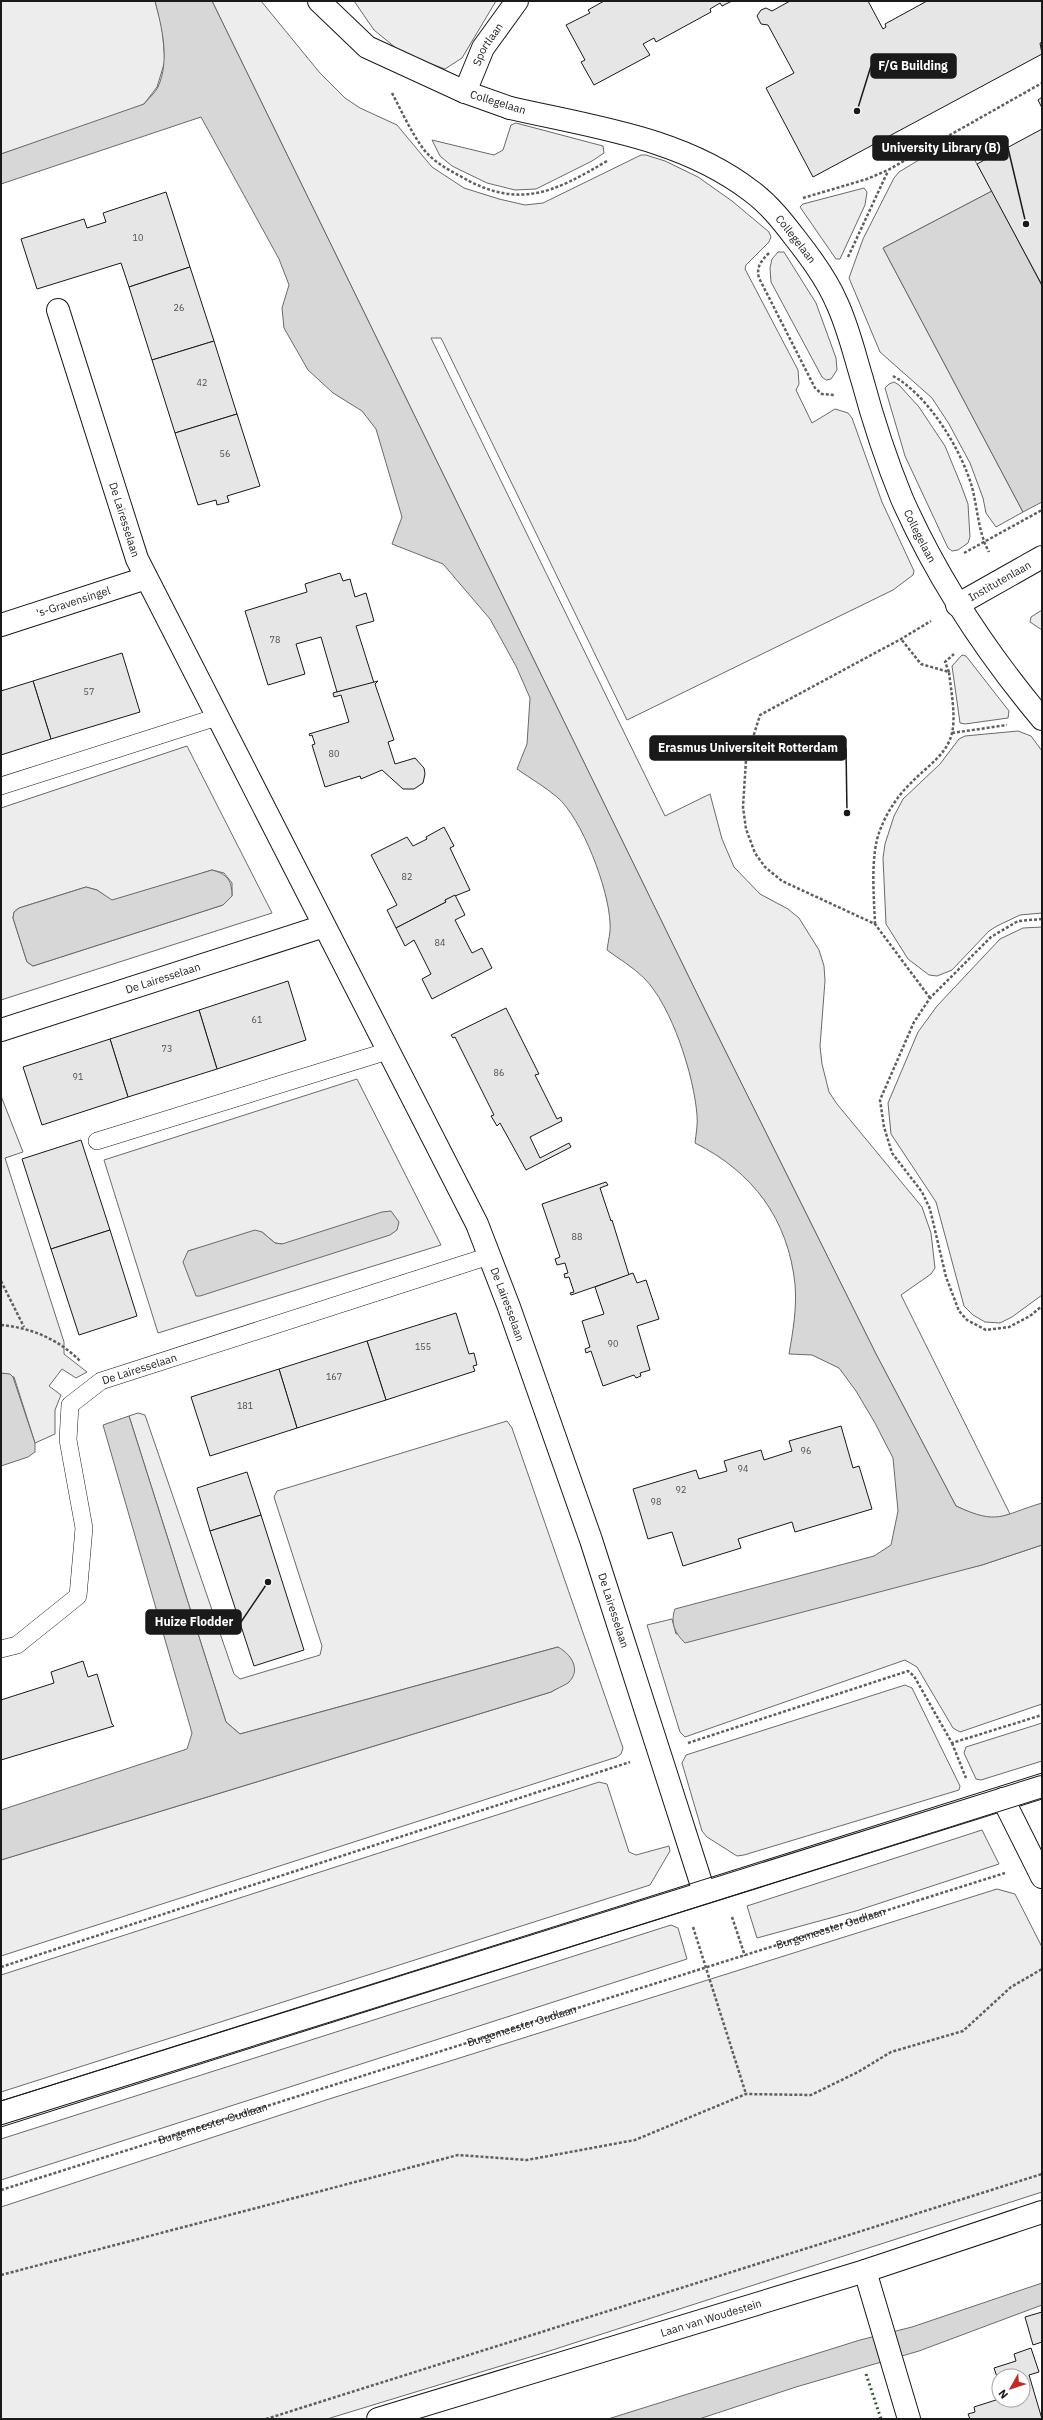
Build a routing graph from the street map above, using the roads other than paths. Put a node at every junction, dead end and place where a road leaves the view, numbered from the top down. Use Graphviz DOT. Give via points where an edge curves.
graph roads {
  1 [pos="319,1"];
  2 [pos="517,1"];
  3 [pos="465,92"];
  4 [pos="58,310"];
  5 [pos="1042,557"];
  6 [pos="146,578"];
  7 [pos="957,605"];
  8 [pos="1,625"];
  9 [pos="217,717"];
  10 [pos="1042,719"];
  11 [pos="1,786"];
  12 [pos="324,926"];
  13 [pos="1,1030"];
  14 [pos="388,1051"];
  15 [pos="97,1141"];
  16 [pos="489,1256"];
  17 [pos="1,1649"];
  18 [pos="1042,1787"];
  19 [pos="1002,1800"];
  20 [pos="1039,1870"];
  21 [pos="704,1892"];
  22 [pos="1,2113"];
  23 [pos="1042,2212"];
  24 [pos="865,2271"];
  25 [pos="378,2419"];
  26 [pos="909,2419"];
  1 -- 3 [label="street, Collegelaan" via="367,47"];
  2 -- 3 [label="street, Sportlaan" via="483,48"];
  3 -- 7 [label="street, Collegelaan" via="510,108 645,138 715,168 751,190 766,204 790,230 820,272 837,302 892,472 936,569"];
  4 -- 6 [label="street, De Lairesselaan" via="137,559"];
  5 -- 7 [label="street, Institutenlaan"];
  6 -- 8 [label="street, 's-Gravensingel"];
  6 -- 9 [label="street, De Lairesselaan" via="178,636"];
  7 -- 10 [label="street, Collegelaan" via="979,638"];
  9 -- 11 [label="lane"];
  9 -- 12 [label="street, De Lairesselaan"];
  12 -- 13 [label="street, De Lairesselaan"];
  12 -- 14 [label="street, De Lairesselaan"];
  14 -- 15 [label="lane"];
  14 -- 16 [label="street, De Lairesselaan" via="477,1224"];
  16 -- 17 [label="lane, De Lairesselaan" via="101,1381 70,1405 68,1440 84,1528 78,1596 17,1645"];
  16 -- 21 [label="street, De Lairesselaan" via="591,1540"];
  18 -- 19 [label="street"];
  19 -- 20 [label="street"];
  19 -- 21 [label="street"];
  21 -- 22 [label="street"];
  23 -- 24 [label="street, Laan van Woudestein"];
  24 -- 25 [label="street, Laan van Woudestein"];
  24 -- 26 [label="street"];
}
